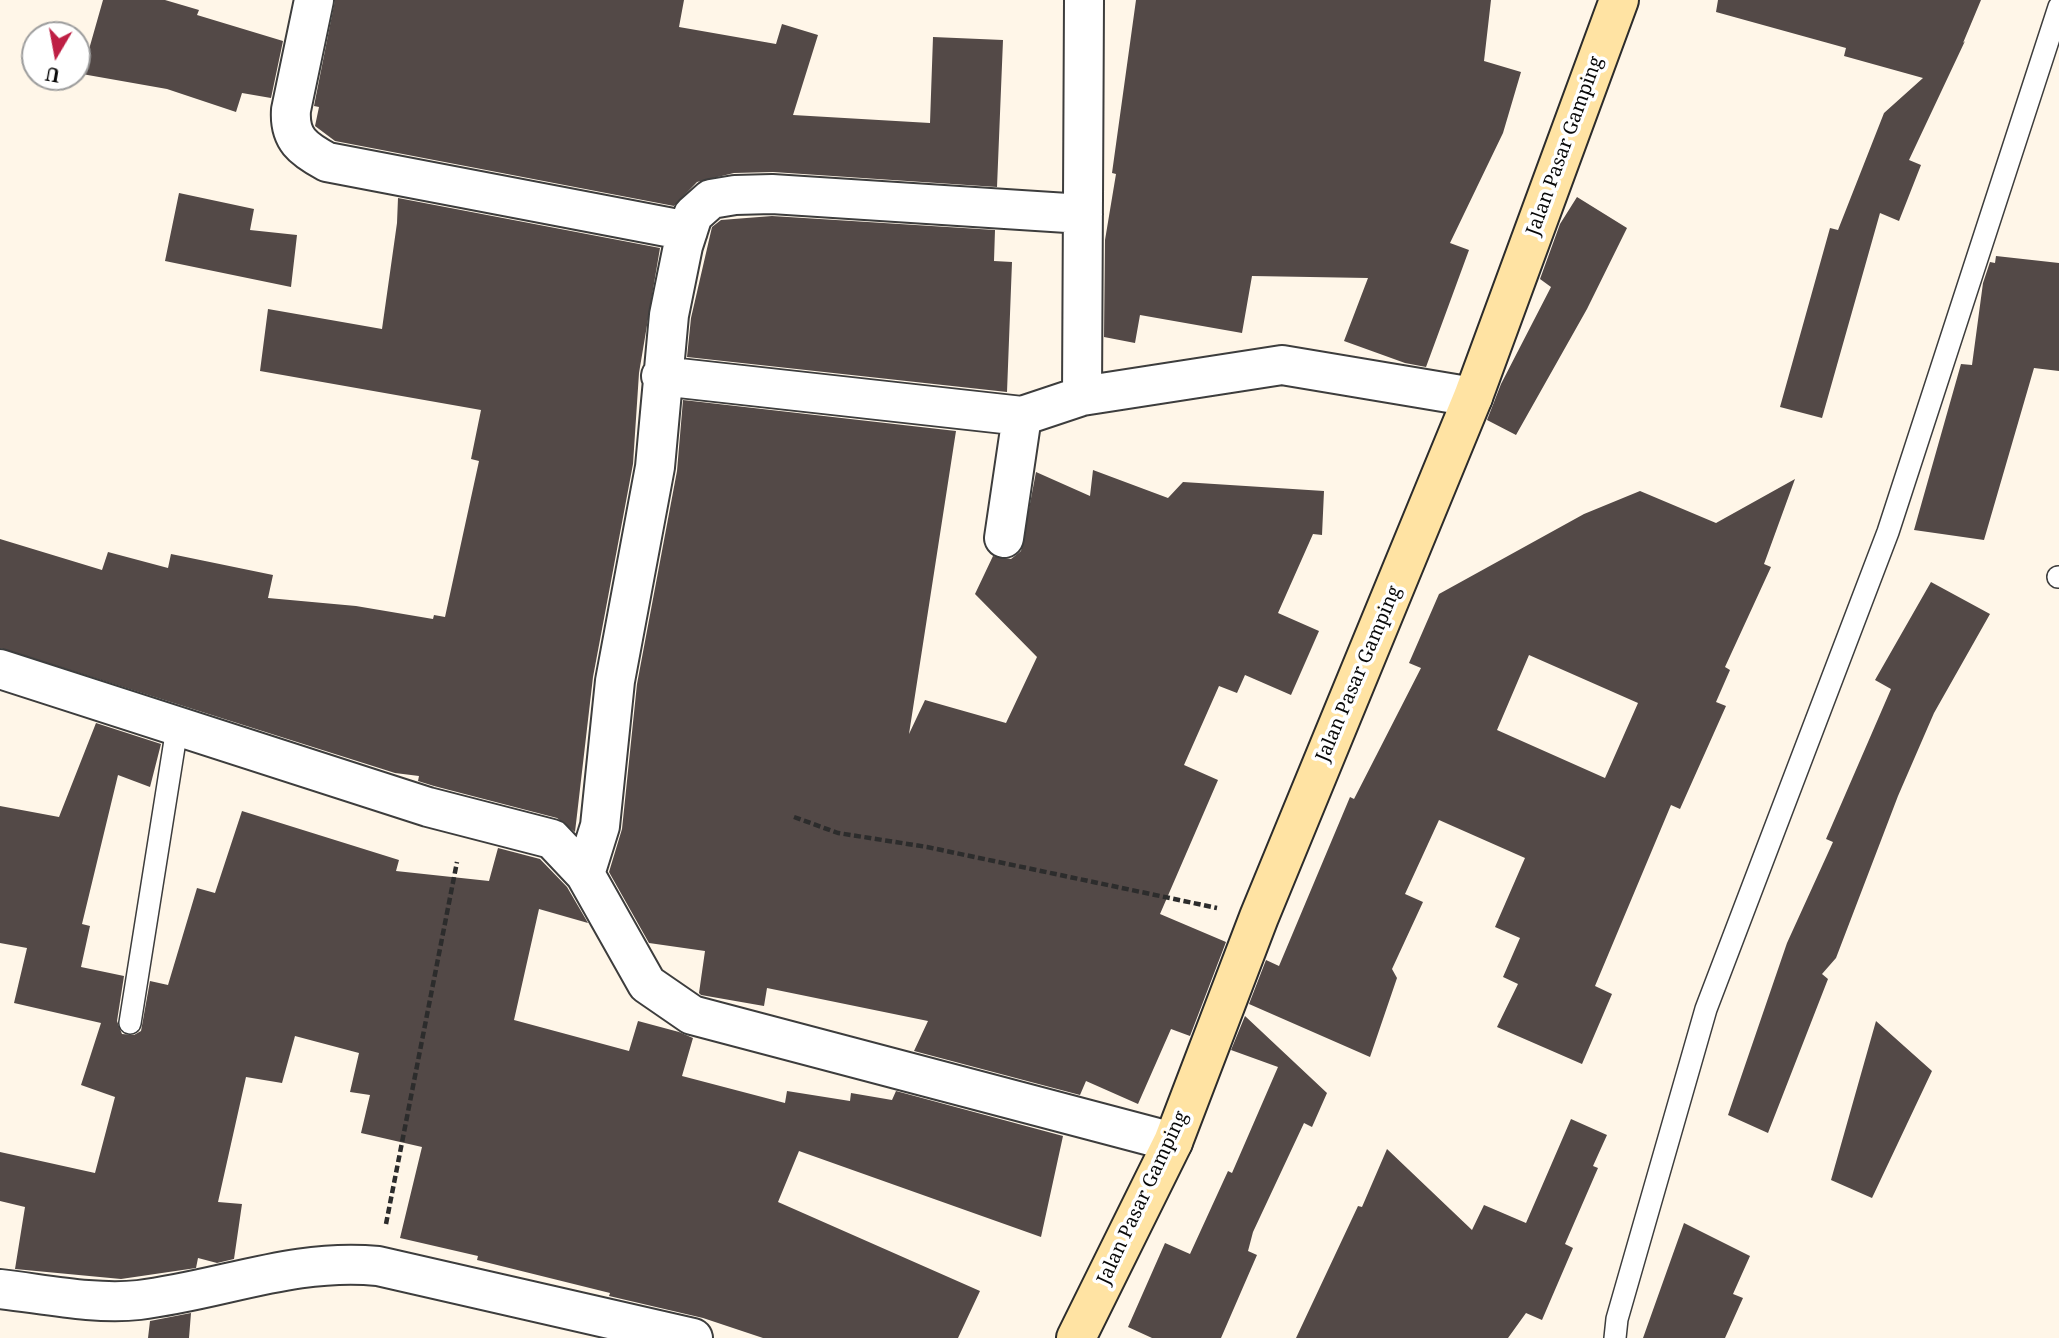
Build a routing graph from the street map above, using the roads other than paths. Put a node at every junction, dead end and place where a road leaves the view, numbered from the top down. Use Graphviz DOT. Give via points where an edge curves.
graph roads {
  1 [pos="314,0"];
  2 [pos="1084,0"];
  3 [pos="1619,0"];
  4 [pos="2059,7"];
  5 [pos="1083,214"];
  6 [pos="688,231"];
  7 [pos="661,376"];
  8 [pos="1082,396"];
  9 [pos="1473,397"];
  10 [pos="1023,416"];
  11 [pos="1004,538"];
  12 [pos="0,669"];
  13 [pos="177,728"];
  14 [pos="585,874"];
  15 [pos="130,1023"];
  16 [pos="1172,1142"];
  17 [pos="0,1289"];
  18 [pos="693,1338"];
  19 [pos="1076,1338"];
  20 [pos="1615,1338"];
  1 -- 6 [label="street" via="291,110 290,123 302,149 327,162"];
  2 -- 5 [label="street"];
  3 -- 9 [label="main road, Jalan Pasar Gamping"];
  4 -- 20 [label="lane" via="1888,532 1706,1009"];
  5 -- 6 [label="street" via="735,195 712,200 693,215"];
  5 -- 8 [label="street"];
  6 -- 7 [label="street"];
  7 -- 10 [label="street"];
  7 -- 14 [label="street" via="655,467 615,681 600,826"];
  8 -- 9 [label="street" via="1282,365"];
  8 -- 10 [label="street"];
  9 -- 16 [label="main road, Jalan Pasar Gamping" via="1259,917"];
  10 -- 11 [label="street"];
  12 -- 13 [label="street"];
  13 -- 14 [label="street" via="552,839"];
  13 -- 15 [label="lane"];
  14 -- 16 [label="street" via="647,984 692,1015"];
  16 -- 19 [label="main road, Jalan Pasar Gamping"];
  17 -- 18 [label="street" via="135,1300 183,1294 260,1274 334,1264 378,1266"];
}
